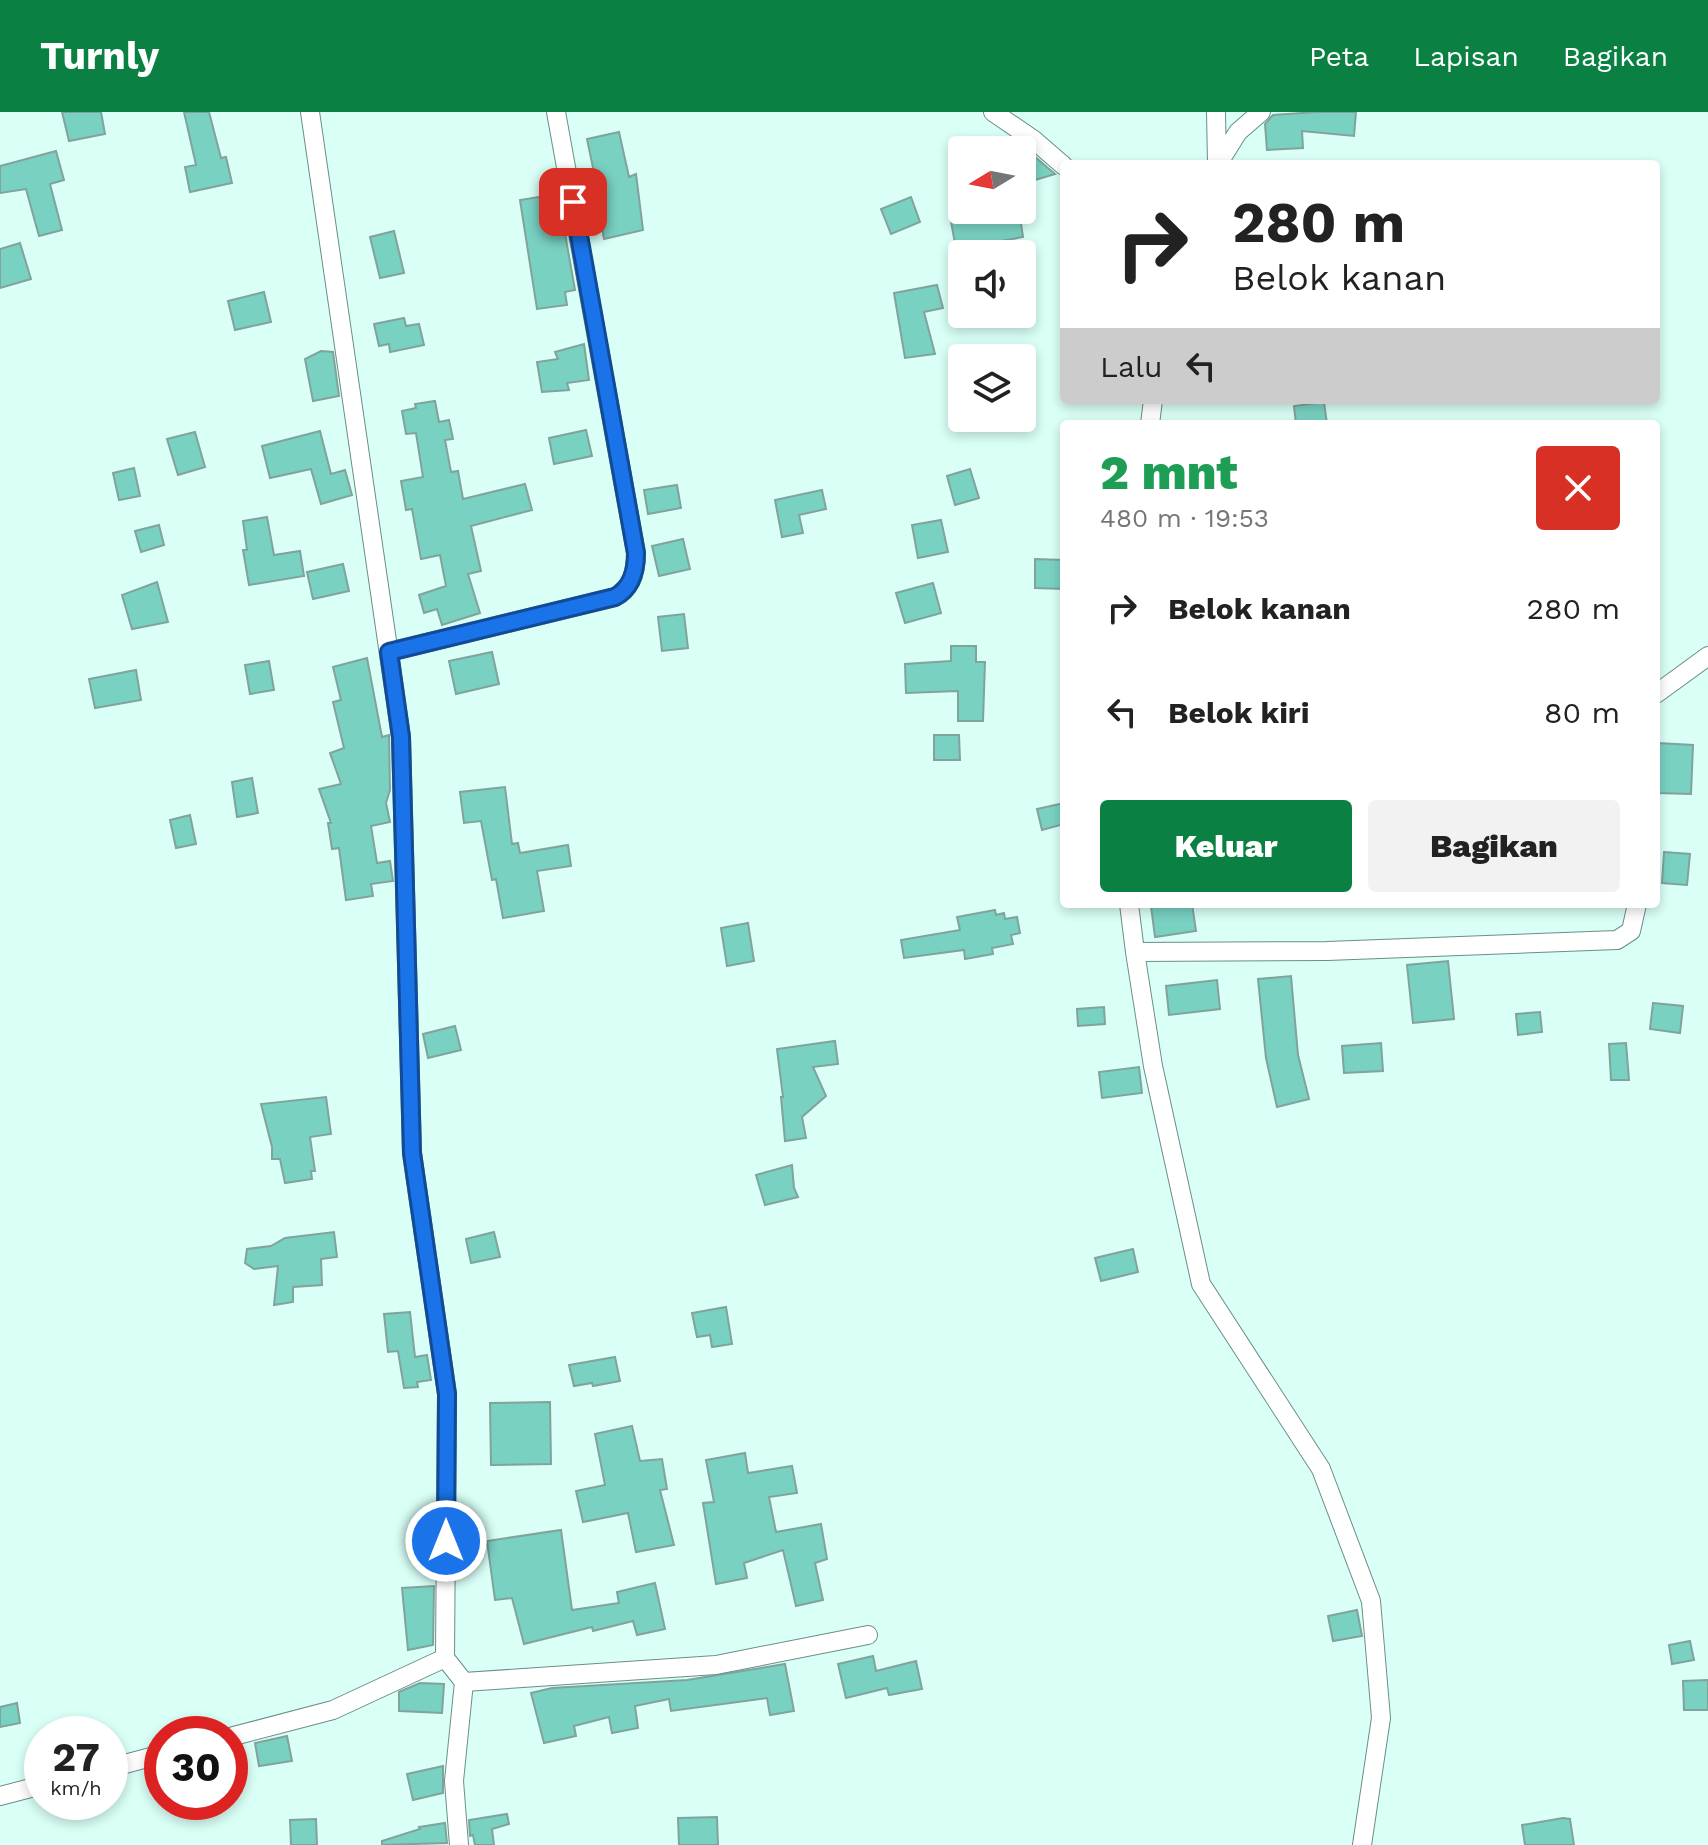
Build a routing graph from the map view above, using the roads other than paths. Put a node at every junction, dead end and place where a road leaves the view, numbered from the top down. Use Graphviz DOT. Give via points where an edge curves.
graph roads {
  1 [pos="310,112"];
  2 [pos="556,112"];
  3 [pos="993,112"];
  4 [pos="1216,112"];
  5 [pos="1261,112"];
  6 [pos="1217,160"];
  7 [pos="1220,160"];
  8 [pos="1060,163"];
  9 [pos="389,652"];
  10 [pos="1708,656"];
  11 [pos="1660,691"];
  12 [pos="1130,908"];
  13 [pos="1636,908"];
  14 [pos="1135,952"];
  15 [pos="868,1635"];
  16 [pos="445,1658"];
  17 [pos="464,1682"];
  18 [pos="248,1732"];
  19 [pos="24,1790"];
  20 [pos="0,1796"];
  21 [pos="459,1845"];
  22 [pos="1362,1845"];
  1 -- 9 [label="street"];
  2 -- 9 [label="street" via="636,553 633,576 615,597"];
  3 -- 8 [label="street"];
  4 -- 6 [label="street"];
  5 -- 7 [label="street" via="1238,132"];
  9 -- 16 [label="street" via="401,737 412,1153 447,1394"];
  10 -- 11 [label="street"];
  12 -- 14 [label="street"];
  13 -- 14 [label="street" via="1631,931 1617,940"];
  14 -- 22 [label="street" via="1153,1066 1201,1284 1321,1469 1371,1601 1381,1718"];
  15 -- 17 [label="street" via="716,1665"];
  16 -- 17 [label="street"];
  16 -- 18 [label="street" via="333,1710"];
  17 -- 21 [label="street" via="454,1781"];
  19 -- 20 [label="street"];
}
